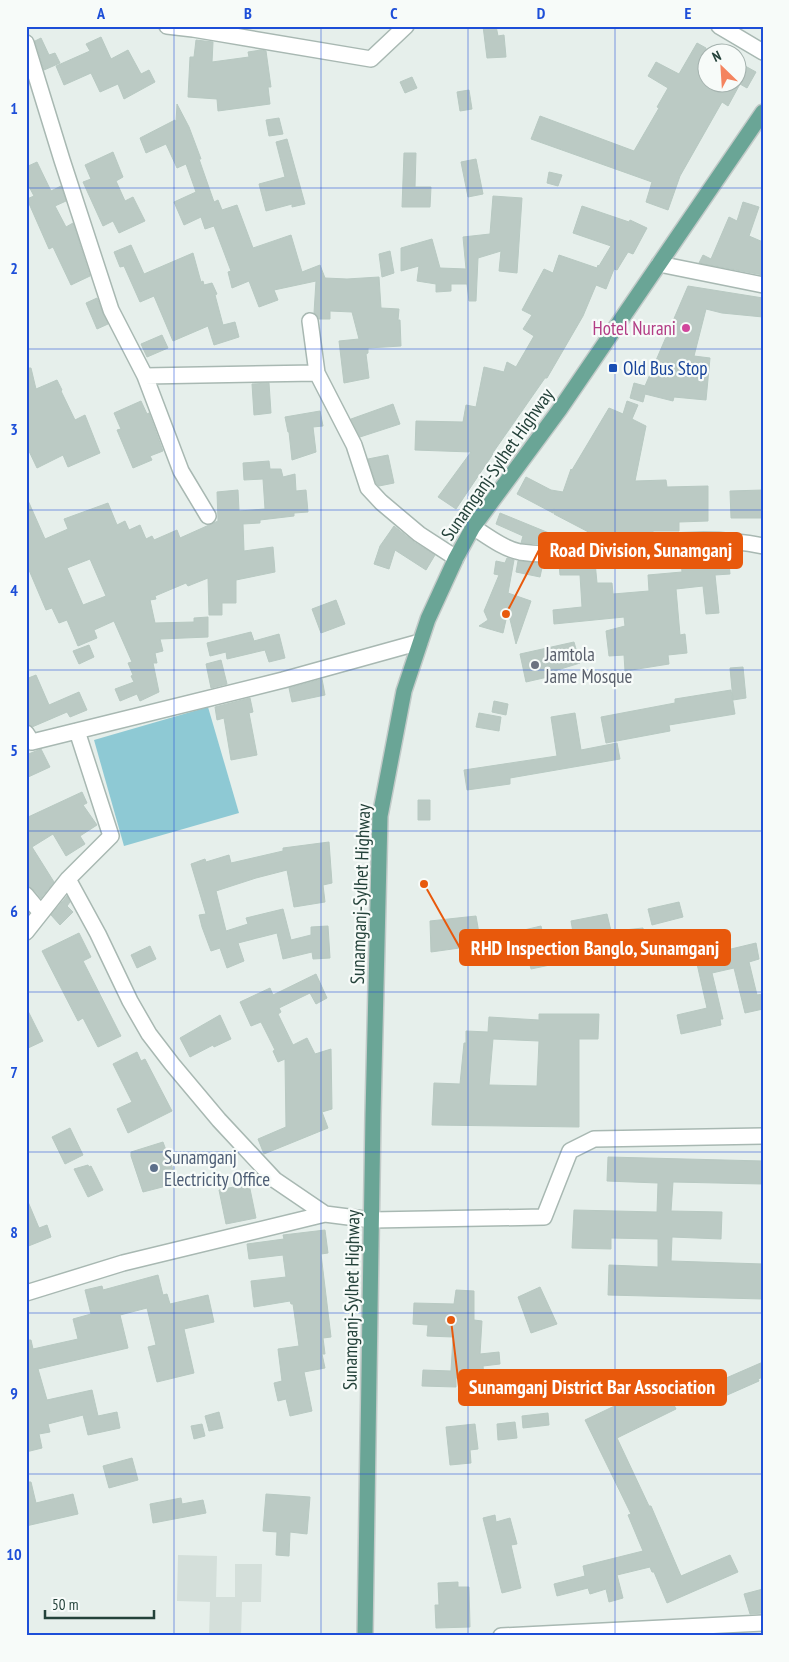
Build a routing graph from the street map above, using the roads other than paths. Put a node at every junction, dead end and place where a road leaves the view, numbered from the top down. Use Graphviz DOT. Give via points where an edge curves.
graph roads {
  1 [pos="168,26"];
  2 [pos="406,26"];
  3 [pos="719,26"];
  4 [pos="26,43"];
  5 [pos="763,52"];
  6 [pos="763,112"];
  7 [pos="659,264"];
  8 [pos="763,285"];
  9 [pos="310,321"];
  10 [pos="318,373"];
  11 [pos="145,376"];
  12 [pos="208,516"];
  13 [pos="473,527"];
  14 [pos="763,546"];
  15 [pos="456,558"];
  16 [pos="420,642"];
  17 [pos="76,731"];
  18 [pos="26,733"];
  19 [pos="68,879"];
  20 [pos="26,895"];
  21 [pos="41,913"];
  22 [pos="26,932"];
  23 [pos="763,1136"];
  24 [pos="325,1214"];
  25 [pos="372,1220"];
  26 [pos="26,1293"];
  27 [pos="763,1623"];
  28 [pos="713,1631"];
  29 [pos="365,1636"];
  30 [pos="501,1636"];
  1 -- 2 [label="street" via="371,59"];
  3 -- 5 [label="street"];
  4 -- 11 [label="street" via="111,310"];
  6 -- 7 [label="main road, Sunamganj-Sylhet Highway"];
  7 -- 8 [label="street"];
  7 -- 13 [label="main road, Sunamganj-Sylhet Highway" via="560,409"];
  9 -- 10 [label="street"];
  10 -- 11 [label="street"];
  10 -- 15 [label="street" via="354,445 368,488 419,534"];
  11 -- 12 [label="street" via="181,471"];
  13 -- 14 [label="street" via="519,552 567,554 665,541 740,541"];
  13 -- 15 [label="main road, Sunamganj-Sylhet Highway"];
  15 -- 16 [label="main road, Sunamganj-Sylhet Highway"];
  16 -- 17 [label="street"];
  16 -- 25 [label="main road, Sunamganj-Sylhet Highway" via="404,691 380,816"];
  17 -- 18 [label="street" via="32,742"];
  17 -- 19 [label="street" via="111,836"];
  19 -- 21 [label="street"];
  19 -- 24 [label="street" via="130,1002 172,1064 275,1180"];
  20 -- 21 [label="street"];
  21 -- 22 [label="street"];
  23 -- 25 [label="street" via="594,1139 570,1151 544,1217"];
  24 -- 25 [label="street"];
  24 -- 26 [label="street" via="123,1264"];
  25 -- 29 [label="main road, Sunamganj-Sylhet Highway"];
  27 -- 28 [label="street"];
  28 -- 30 [label="street"];
}
